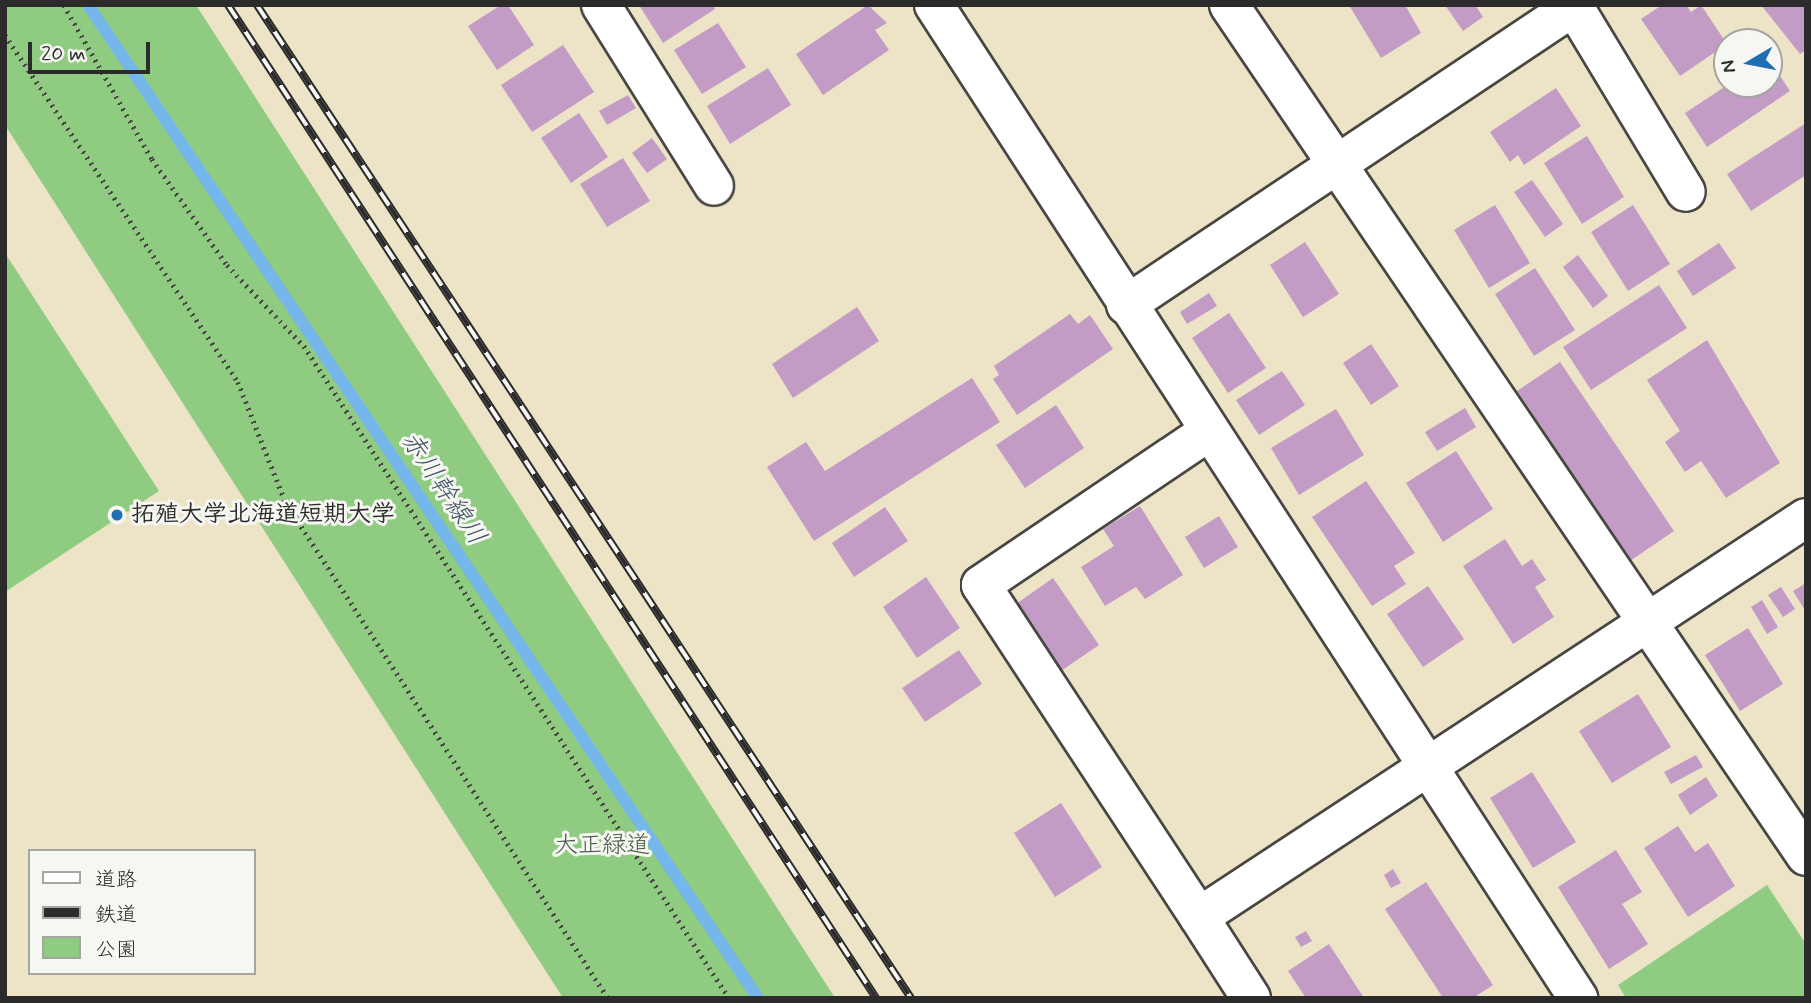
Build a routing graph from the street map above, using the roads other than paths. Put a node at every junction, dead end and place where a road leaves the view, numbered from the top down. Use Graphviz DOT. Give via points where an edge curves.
graph roads {
  1 [pos="601,5"];
  2 [pos="934,5"];
  3 [pos="1229,5"];
  4 [pos="1575,6"];
  5 [pos="1334,165"];
  6 [pos="714,186"];
  7 [pos="1686,192"];
  8 [pos="1126,305"];
  9 [pos="1209,432"];
  10 [pos="1806,518"];
  11 [pos="1648,620"];
  12 [pos="1428,764"];
  13 [pos="1806,856"];
  14 [pos="1199,917"];
  15 [pos="1251,998"];
  16 [pos="1578,998"];
  1 -- 6 [label="street"];
  2 -- 8 [label="street"];
  3 -- 5 [label="street"];
  4 -- 5 [label="street"];
  4 -- 7 [label="street"];
  5 -- 8 [label="street"];
  5 -- 11 [label="street"];
  8 -- 9 [label="street"];
  9 -- 12 [label="street"];
  9 -- 14 [label="street" via="981,585"];
  10 -- 11 [label="street"];
  11 -- 12 [label="street"];
  11 -- 13 [label="street"];
  12 -- 14 [label="street"];
  12 -- 16 [label="street"];
  14 -- 15 [label="street"];
}
